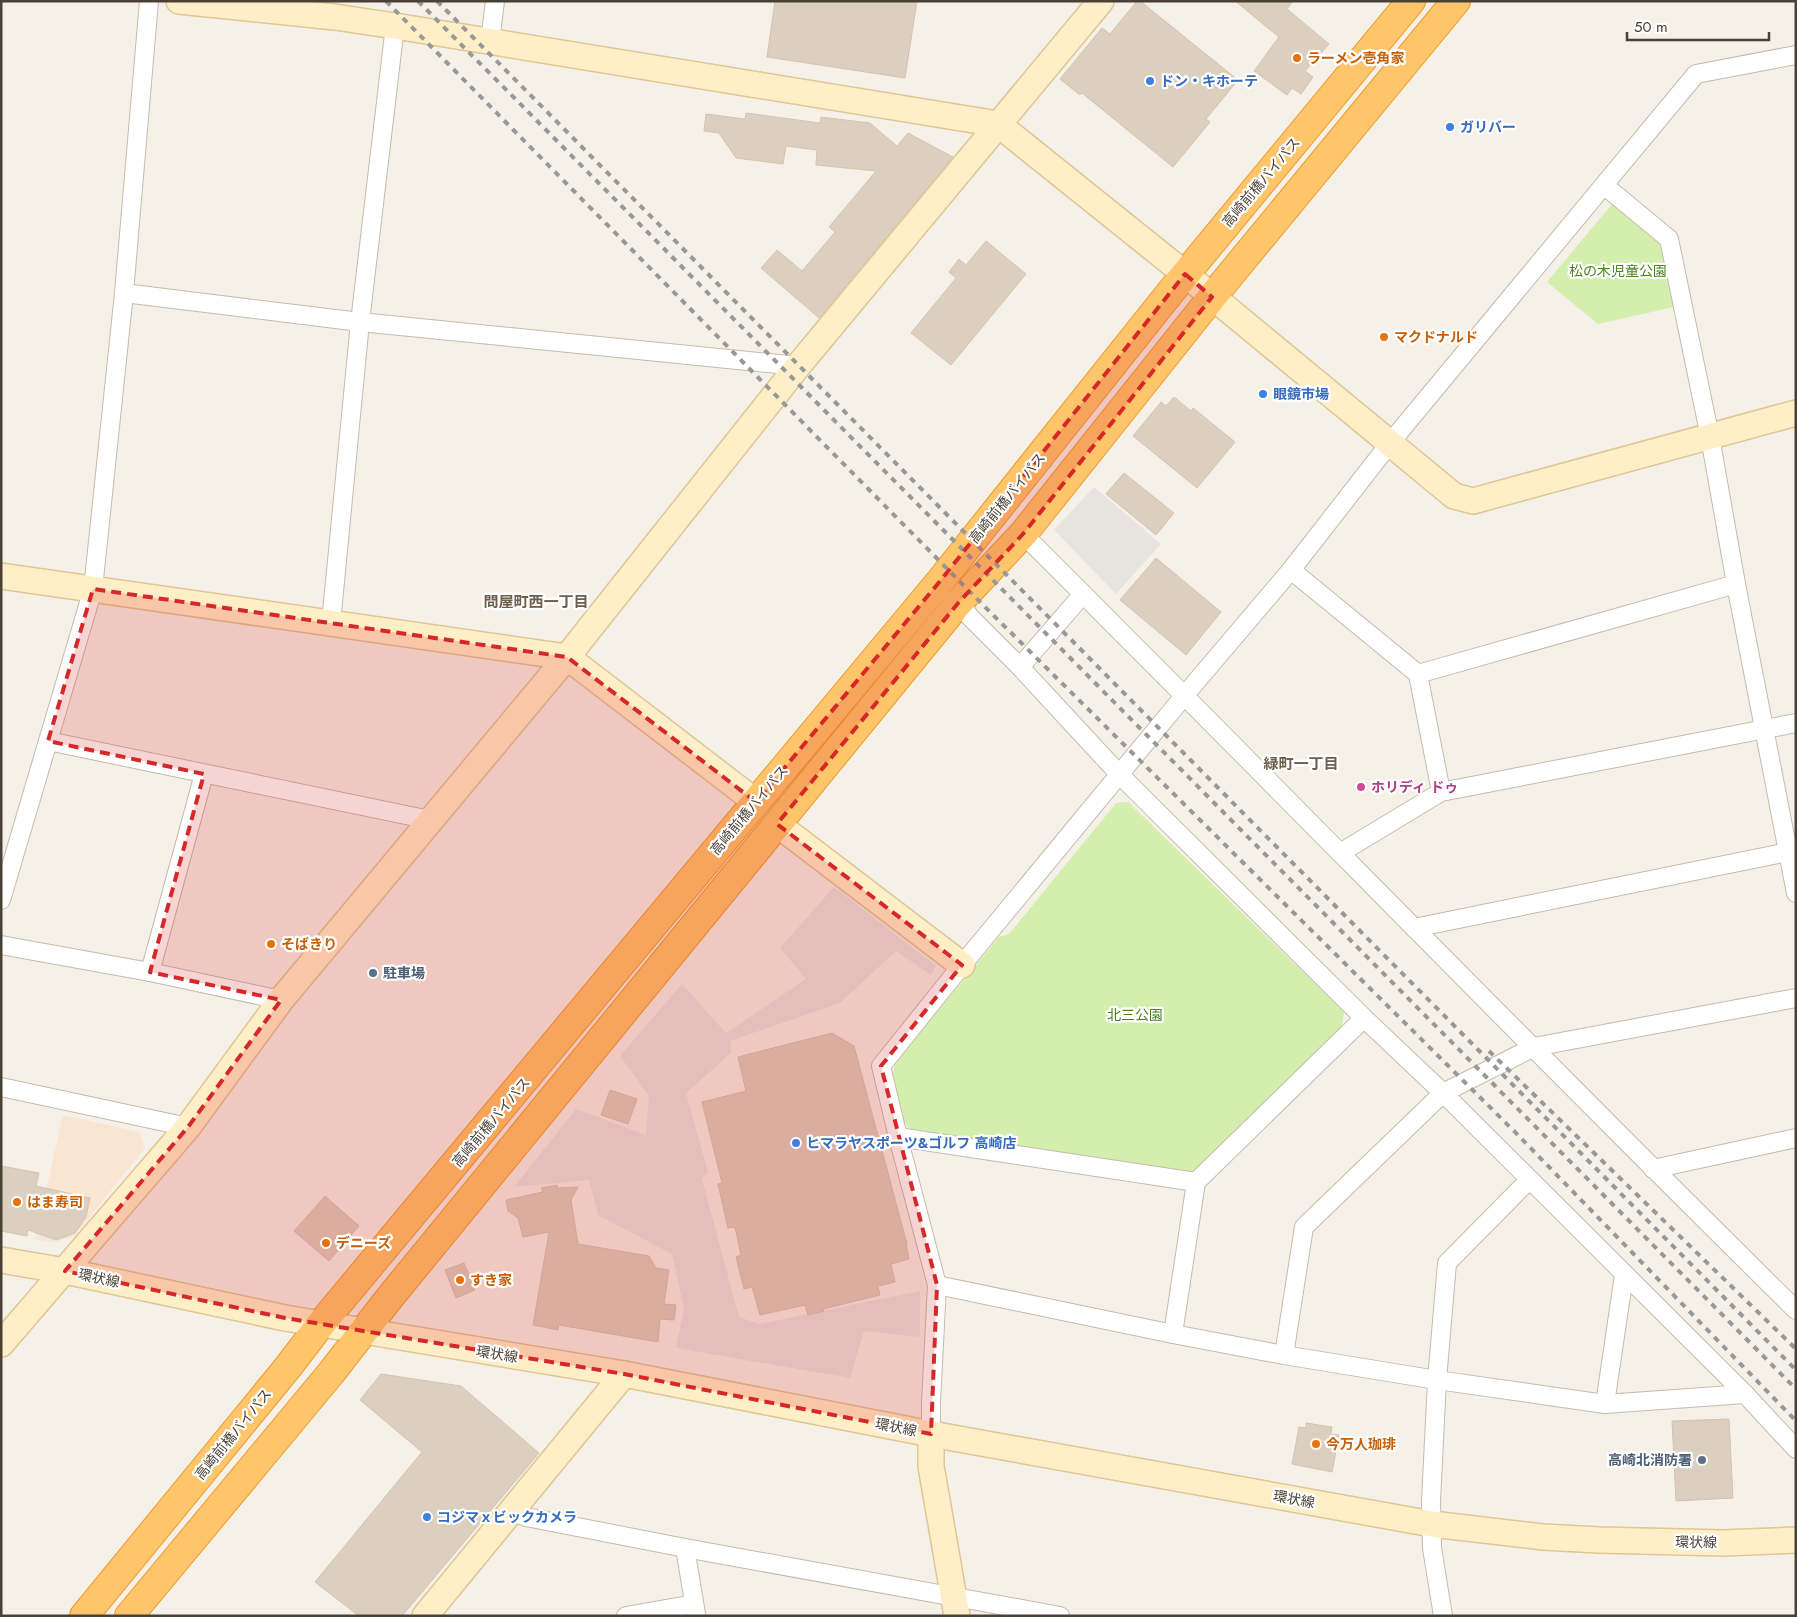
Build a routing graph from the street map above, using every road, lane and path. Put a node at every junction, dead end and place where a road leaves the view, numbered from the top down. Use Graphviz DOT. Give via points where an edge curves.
graph roads {
  1 [pos="149,1"];
  2 [pos="179,1"];
  3 [pos="1101,1"];
  4 [pos="1411,1"];
  5 [pos="1456,1"];
  6 [pos="494,2"];
  7 [pos="335,9"];
  8 [pos="395,26"];
  9 [pos="490,42"];
  10 [pos="1796,55"];
  11 [pos="998,124"];
  12 [pos="1605,186"];
  13 [pos="1185,274"];
  14 [pos="124,293"];
  15 [pos="1212,297"];
  16 [pos="360,322"];
  17 [pos="798,366"];
  18 [pos="1796,413"];
  19 [pos="1710,437"];
  20 [pos="1390,443"];
  21 [pos="1023,534"];
  22 [pos="1291,570"];
  23 [pos="1,576"];
  24 [pos="1736,584"];
  25 [pos="93,589"];
  26 [pos="1083,594"];
  27 [pos="959,602"];
  28 [pos="331,624"];
  29 [pos="567,657"];
  30 [pos="1020,667"];
  31 [pos="1418,674"];
  32 [pos="1184,696"];
  33 [pos="1796,723"];
  34 [pos="1764,729"];
  35 [pos="48,741"];
  36 [pos="204,774"];
  37 [pos="1120,775"];
  38 [pos="1441,792"];
  39 [pos="756,802"];
  40 [pos="430,820"];
  41 [pos="777,824"];
  42 [pos="1788,852"];
  43 [pos="1340,853"];
  44 [pos="1796,893"];
  45 [pos="1,900"];
  46 [pos="1414,928"];
  47 [pos="1,945"];
  48 [pos="962,964"];
  49 [pos="150,972"];
  50 [pos="1796,998"];
  51 [pos="281,1000"];
  52 [pos="1364,1018"];
  53 [pos="1534,1047"];
  54 [pos="1,1087"];
  55 [pos="1443,1094"];
  56 [pos="188,1127"];
  57 [pos="898,1137"];
  58 [pos="1796,1138"];
  59 [pos="1653,1169"];
  60 [pos="1529,1180"];
  61 [pos="1196,1182"];
  62 [pos="1,1260"];
  63 [pos="66,1271"];
  64 [pos="1624,1275"];
  65 [pos="937,1285"];
  66 [pos="1796,1310"];
  67 [pos="321,1324"];
  68 [pos="365,1332"];
  69 [pos="1173,1334"];
  70 [pos="1,1344"];
  71 [pos="1284,1354"];
  72 [pos="624,1374"];
  73 [pos="1437,1380"];
  74 [pos="1745,1394"];
  75 [pos="1605,1404"];
  76 [pos="931,1434"];
  77 [pos="1796,1449"];
  78 [pos="511,1511"];
  79 [pos="1432,1524"];
  80 [pos="1796,1540"];
  81 [pos="685,1548"];
  82 [pos="955,1606"];
  83 [pos="695,1610"];
  84 [pos="84,1616"];
  85 [pos="129,1616"];
  86 [pos="425,1616"];
  87 [pos="626,1616"];
  88 [pos="1060,1616"];
  89 [pos="1443,1616"];
  1 -- 14 [label="street"];
  2 -- 7 [label="street"];
  3 -- 11 [label="street"];
  4 -- 13 [label="highway, 高崎前橋バイパス"];
  5 -- 15 [label="highway"];
  6 -- 9 [label="street"];
  7 -- 8 [label="street"];
  8 -- 9 [label="street"];
  8 -- 16 [label="street"];
  9 -- 11 [label="street"];
  10 -- 12 [label="street" via="1696,74"];
  11 -- 13 [label="street"];
  11 -- 17 [label="street"];
  12 -- 19 [label="street" via="1669,239"];
  12 -- 20 [label="street"];
  13 -- 15 [label="street"];
  13 -- 39 [label="highway, 高崎前橋バイパス" via="941,580"];
  14 -- 16 [label="street"];
  14 -- 25 [label="street"];
  15 -- 20 [label="street"];
  15 -- 21 [label="highway"];
  16 -- 17 [label="street"];
  16 -- 28 [label="street"];
  17 -- 29 [label="street"];
  18 -- 19 [label="street"];
  19 -- 20 [label="street" via="1473,502 1454,496"];
  19 -- 24 [label="street"];
  20 -- 22 [label="street"];
  21 -- 26 [label="street"];
  21 -- 27 [label="highway"];
  22 -- 31 [label="street"];
  22 -- 32 [label="street"];
  23 -- 25 [label="street"];
  24 -- 31 [label="street"];
  24 -- 34 [label="street"];
  25 -- 28 [label="street"];
  25 -- 35 [label="street"];
  26 -- 30 [label="street"];
  26 -- 32 [label="street"];
  27 -- 30 [label="street" via="970,618"];
  27 -- 41 [label="highway"];
  28 -- 29 [label="street"];
  29 -- 39 [label="street"];
  29 -- 40 [label="street"];
  30 -- 37 [label="street"];
  31 -- 38 [label="street"];
  32 -- 37 [label="street"];
  32 -- 43 [label="street"];
  33 -- 34 [label="street"];
  34 -- 38 [label="street"];
  34 -- 42 [label="street"];
  35 -- 36 [label="street"];
  35 -- 45 [label="street"];
  36 -- 40 [label="street"];
  36 -- 49 [label="street"];
  37 -- 48 [label="street"];
  37 -- 52 [label="street"];
  38 -- 43 [label="street"];
  39 -- 67 [label="highway, 高崎前橋バイパス"];
  40 -- 51 [label="street"];
  41 -- 48 [label="street"];
  41 -- 68 [label="highway"];
  42 -- 44 [label="street"];
  42 -- 46 [label="street"];
  43 -- 46 [label="street"];
  46 -- 53 [label="street"];
  47 -- 49 [label="street"];
  48 -- 57 [label="street" via="882,1066"];
  49 -- 51 [label="street"];
  50 -- 53 [label="street"];
  51 -- 56 [label="street"];
  52 -- 55 [label="street"];
  52 -- 61 [label="street"];
  53 -- 55 [label="street"];
  53 -- 59 [label="street"];
  54 -- 56 [label="street"];
  55 -- 60 [label="street"];
  55 -- 71 [label="street" via="1304,1227"];
  56 -- 63 [label="street"];
  57 -- 61 [label="street"];
  57 -- 65 [label="street"];
  58 -- 59 [label="street"];
  59 -- 66 [label="street"];
  60 -- 64 [label="street"];
  60 -- 73 [label="street" via="1447,1264"];
  61 -- 69 [label="street"];
  62 -- 63 [label="street, 環状線"];
  63 -- 67 [label="street, 環状線"];
  63 -- 70 [label="street"];
  64 -- 74 [label="street"];
  64 -- 75 [label="street"];
  65 -- 69 [label="street"];
  65 -- 76 [label="street"];
  67 -- 68 [label="street, 環状線"];
  67 -- 84 [label="highway, 高崎前橋バイパス"];
  68 -- 72 [label="street, 環状線"];
  68 -- 85 [label="highway"];
  69 -- 71 [label="street"];
  71 -- 73 [label="street"];
  72 -- 76 [label="street, 環状線"];
  72 -- 78 [label="street"];
  73 -- 75 [label="street"];
  73 -- 79 [label="street"];
  74 -- 75 [label="street"];
  74 -- 77 [label="street"];
  76 -- 79 [label="street, 環状線"];
  76 -- 82 [label="street" via="931,1466"];
  78 -- 81 [label="street" via="526,1517"];
  78 -- 86 [label="street"];
  79 -- 80 [label="street, 環状線" via="1600,1540 1722,1543"];
  79 -- 89 [label="street" via="1432,1548"];
  81 -- 82 [label="street"];
  81 -- 83 [label="street"];
  82 -- 88 [label="street"];
  83 -- 87 [label="street"];
}
